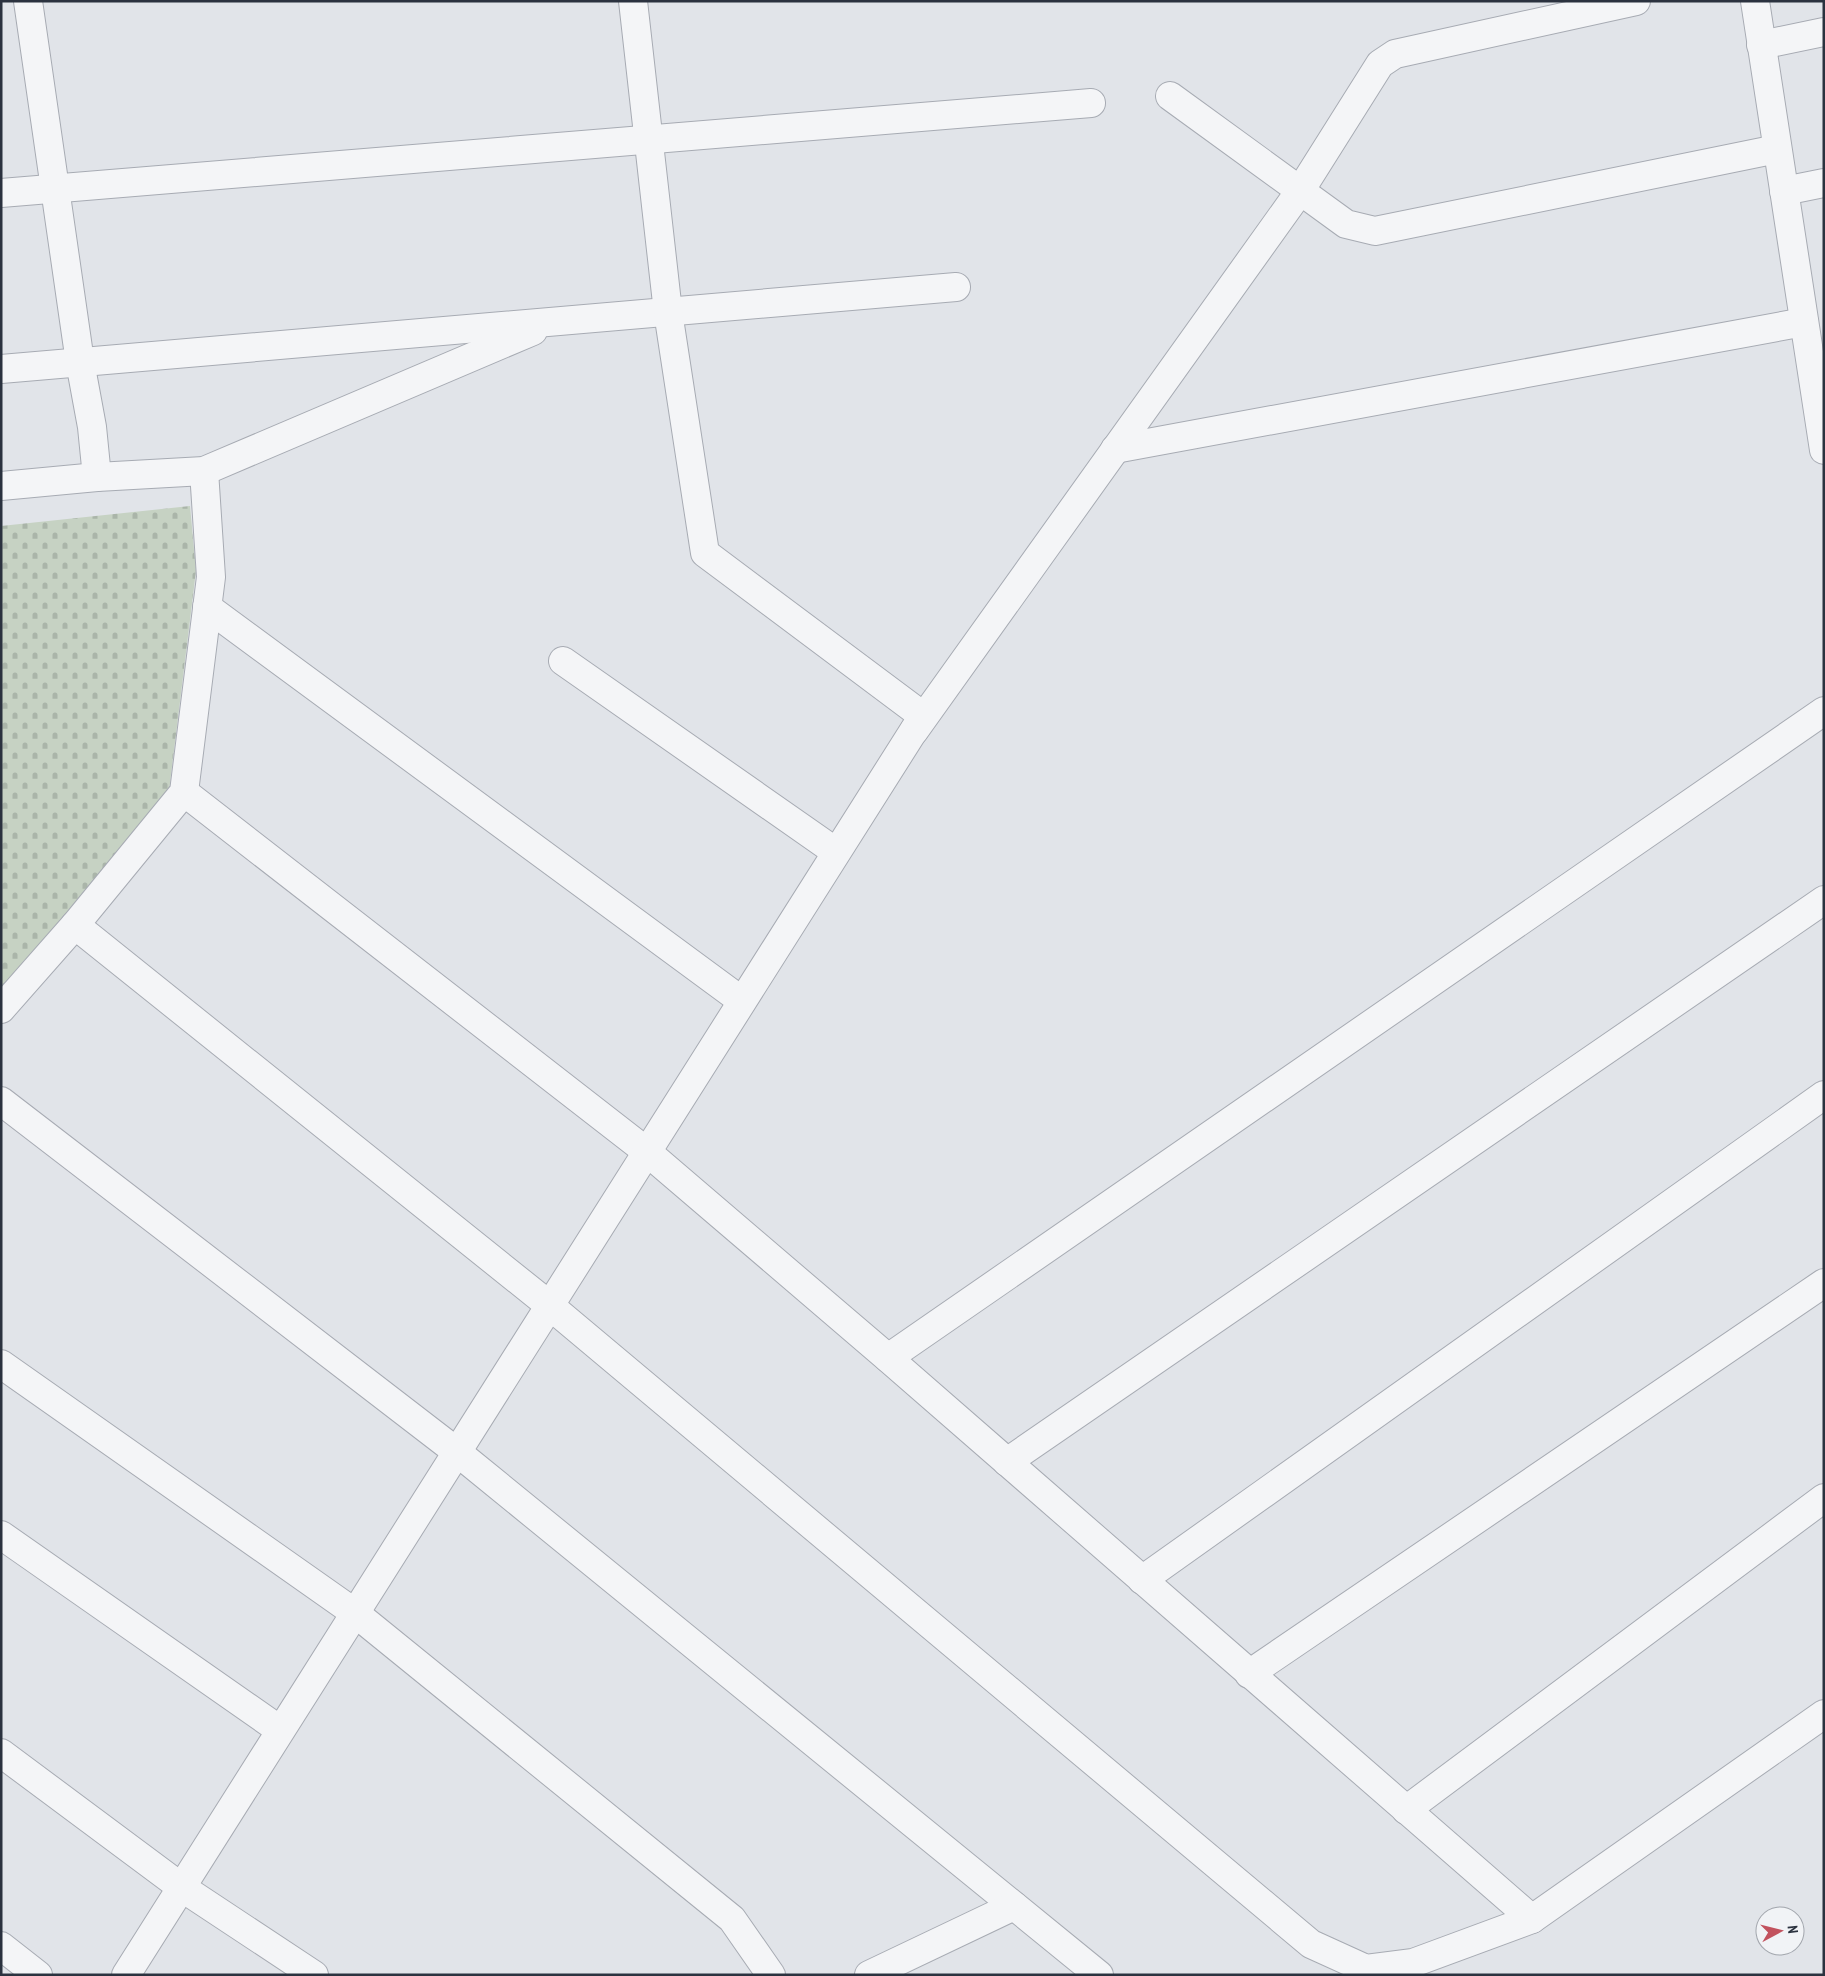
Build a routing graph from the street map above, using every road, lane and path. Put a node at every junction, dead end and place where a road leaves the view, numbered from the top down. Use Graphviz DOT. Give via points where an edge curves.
graph roads {
  1 [pos="28,1"];
  2 [pos="633,1"];
  3 [pos="1636,1"];
  4 [pos="1755,1"];
  5 [pos="1824,32"];
  6 [pos="1761,46"];
  7 [pos="1170,96"];
  8 [pos="1091,102"];
  9 [pos="648,140"];
  10 [pos="1777,149"];
  11 [pos="1824,183"];
  12 [pos="55,189"];
  13 [pos="1300,191"];
  14 [pos="1784,191"];
  15 [pos="1,193"];
  16 [pos="956,287"];
  17 [pos="668,312"];
  18 [pos="555,321"];
  19 [pos="1804,322"];
  20 [pos="1817,361"];
  21 [pos="80,362"];
  22 [pos="1,368"];
  23 [pos="1115,449"];
  24 [pos="1824,450"];
  25 [pos="204,471"];
  26 [pos="97,477"];
  27 [pos="1,486"];
  28 [pos="207,607"];
  29 [pos="563,661"];
  30 [pos="1824,711"];
  31 [pos="914,731"];
  32 [pos="184,792"];
  33 [pos="836,852"];
  34 [pos="1824,900"];
  35 [pos="75,925"];
  36 [pos="742,1001"];
  37 [pos="1,1009"];
  38 [pos="1824,1095"];
  39 [pos="1,1101"];
  40 [pos="646,1151"];
  41 [pos="1824,1283"];
  42 [pos="549,1305"];
  43 [pos="888,1358"];
  44 [pos="1,1364"];
  45 [pos="457,1452"];
  46 [pos="1007,1462"];
  47 [pos="1824,1498"];
  48 [pos="1,1534"];
  49 [pos="1142,1580"];
  50 [pos="355,1613"];
  51 [pos="1249,1674"];
  52 [pos="1824,1714"];
  53 [pos="280,1730"];
  54 [pos="1,1754"];
  55 [pos="1406,1810"];
  56 [pos="181,1887"];
  57 [pos="1014,1906"];
  58 [pos="1532,1919"];
  59 [pos="1,1946"];
  60 [pos="38,1975"];
  61 [pos="126,1975"];
  62 [pos="314,1975"];
  63 [pos="771,1975"];
  64 [pos="869,1975"];
  65 [pos="1099,1975"];
  1 -- 12 [label="street"];
  2 -- 9 [label="street"];
  3 -- 13 [label="street" via="1395,54 1380,64"];
  4 -- 6 [label="street"];
  5 -- 6 [label="street"];
  6 -- 10 [label="street"];
  7 -- 13 [label="street"];
  8 -- 9 [label="street"];
  9 -- 12 [label="street"];
  9 -- 17 [label="street"];
  10 -- 13 [label="street" via="1375,231 1346,224"];
  10 -- 14 [label="street"];
  11 -- 14 [label="street"];
  12 -- 15 [label="street"];
  12 -- 21 [label="street"];
  13 -- 23 [label="street"];
  14 -- 19 [label="street"];
  16 -- 17 [label="street"];
  17 -- 18 [label="street"];
  17 -- 31 [label="street" via="704,553 923,716"];
  18 -- 21 [label="street"];
  18 -- 25 [label="street"];
  19 -- 20 [label="street"];
  19 -- 23 [label="street"];
  20 -- 24 [label="street"];
  21 -- 22 [label="street"];
  21 -- 26 [label="street"];
  23 -- 31 [label="street"];
  25 -- 26 [label="street"];
  25 -- 28 [label="street" via="211,577"];
  26 -- 27 [label="street"];
  28 -- 32 [label="street"];
  28 -- 36 [label="street"];
  29 -- 33 [label="street"];
  30 -- 43 [label="street"];
  31 -- 33 [label="street"];
  32 -- 35 [label="street"];
  32 -- 40 [label="street"];
  33 -- 36 [label="street"];
  34 -- 46 [label="street"];
  35 -- 37 [label="street"];
  35 -- 42 [label="street"];
  36 -- 40 [label="street"];
  38 -- 49 [label="street"];
  39 -- 45 [label="street"];
  40 -- 42 [label="street"];
  40 -- 43 [label="street"];
  41 -- 51 [label="street"];
  42 -- 45 [label="street"];
  42 -- 58 [label="street" via="1311,1944 1366,1969 1413,1963"];
  43 -- 46 [label="street"];
  44 -- 50 [label="street"];
  45 -- 50 [label="street"];
  45 -- 57 [label="street"];
  46 -- 49 [label="street"];
  47 -- 55 [label="street"];
  48 -- 53 [label="street"];
  49 -- 51 [label="street"];
  50 -- 53 [label="street"];
  50 -- 63 [label="street" via="732,1919"];
  51 -- 55 [label="street"];
  52 -- 58 [label="street"];
  53 -- 56 [label="street"];
  54 -- 56 [label="street"];
  55 -- 58 [label="street"];
  56 -- 61 [label="street"];
  56 -- 62 [label="street"];
  57 -- 64 [label="street"];
  57 -- 65 [label="street"];
  59 -- 60 [label="street"];
}
